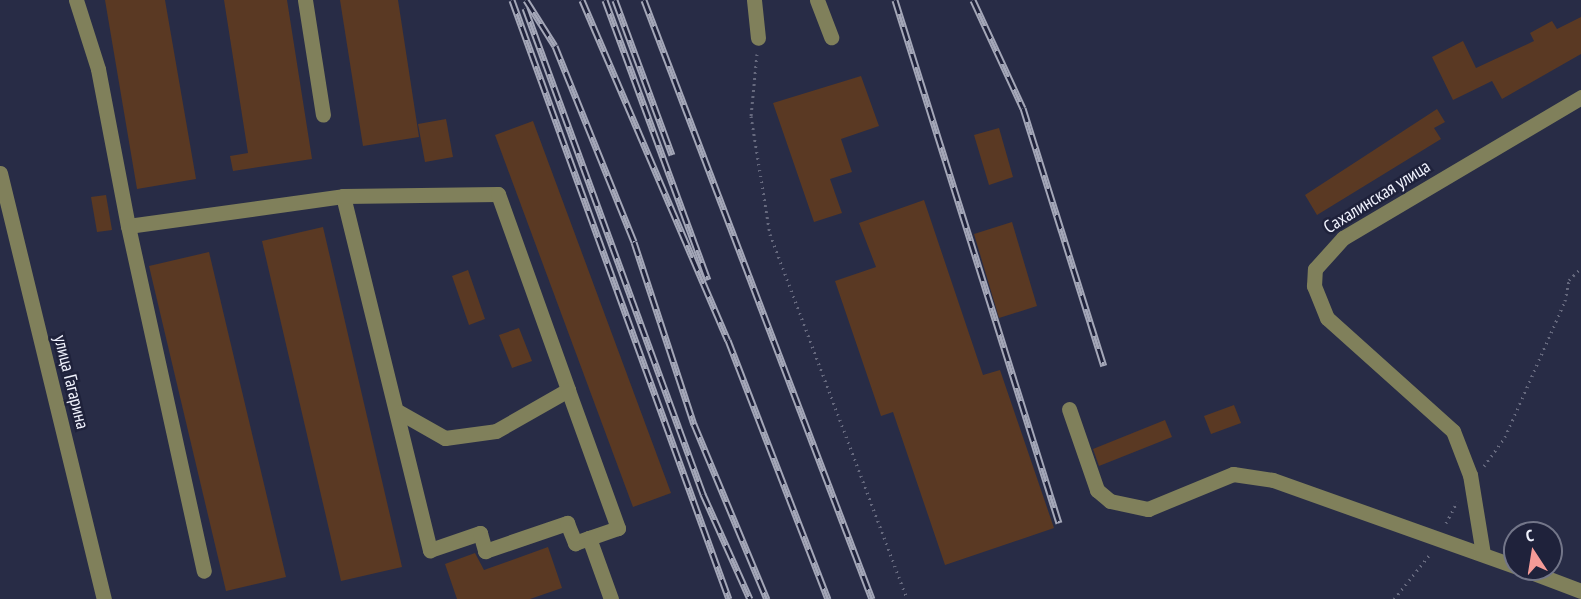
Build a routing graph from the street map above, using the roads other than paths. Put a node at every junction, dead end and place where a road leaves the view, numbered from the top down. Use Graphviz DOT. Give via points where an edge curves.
graph roads {
  1 [pos="76,0"];
  2 [pos="306,0"];
  3 [pos="754,0"];
  4 [pos="817,0"];
  5 [pos="831,37"];
  6 [pos="758,38"];
  7 [pos="1581,97"];
  8 [pos="324,115"];
  9 [pos="0,173"];
  10 [pos="343,196"];
  11 [pos="128,226"];
  12 [pos="568,390"];
  13 [pos="1069,409"];
  14 [pos="399,412"];
  15 [pos="589,538"];
  16 [pos="1484,554"];
  17 [pos="1503,561"];
  18 [pos="204,571"];
  19 [pos="1555,581"];
  20 [pos="1581,591"];
  21 [pos="104,599"];
  22 [pos="611,599"];
  1 -- 11 [label="street" via="98,69"];
  2 -- 8 [label="street"];
  3 -- 6 [label="street"];
  4 -- 5 [label="street"];
  7 -- 16 [label="street, Сахалинская улица" via="1343,238 1315,269 1314,286 1327,318 1440,415 1458,440"];
  9 -- 21 [label="street, улица Гагарина"];
  10 -- 11 [label="street"];
  10 -- 12 [label="street" via="498,194"];
  10 -- 14 [label="street"];
  11 -- 18 [label="street"];
  12 -- 14 [label="street" via="496,431 445,438"];
  12 -- 15 [label="street" via="618,528"];
  13 -- 16 [label="street" via="1097,490 1110,501 1148,509 1233,474 1273,480"];
  14 -- 15 [label="street" via="405,464 430,550 480,533 485,551 567,523 575,543"];
  15 -- 22 [label="street"];
  16 -- 17 [label="street"];
  19 -- 20 [label="street"];
}
